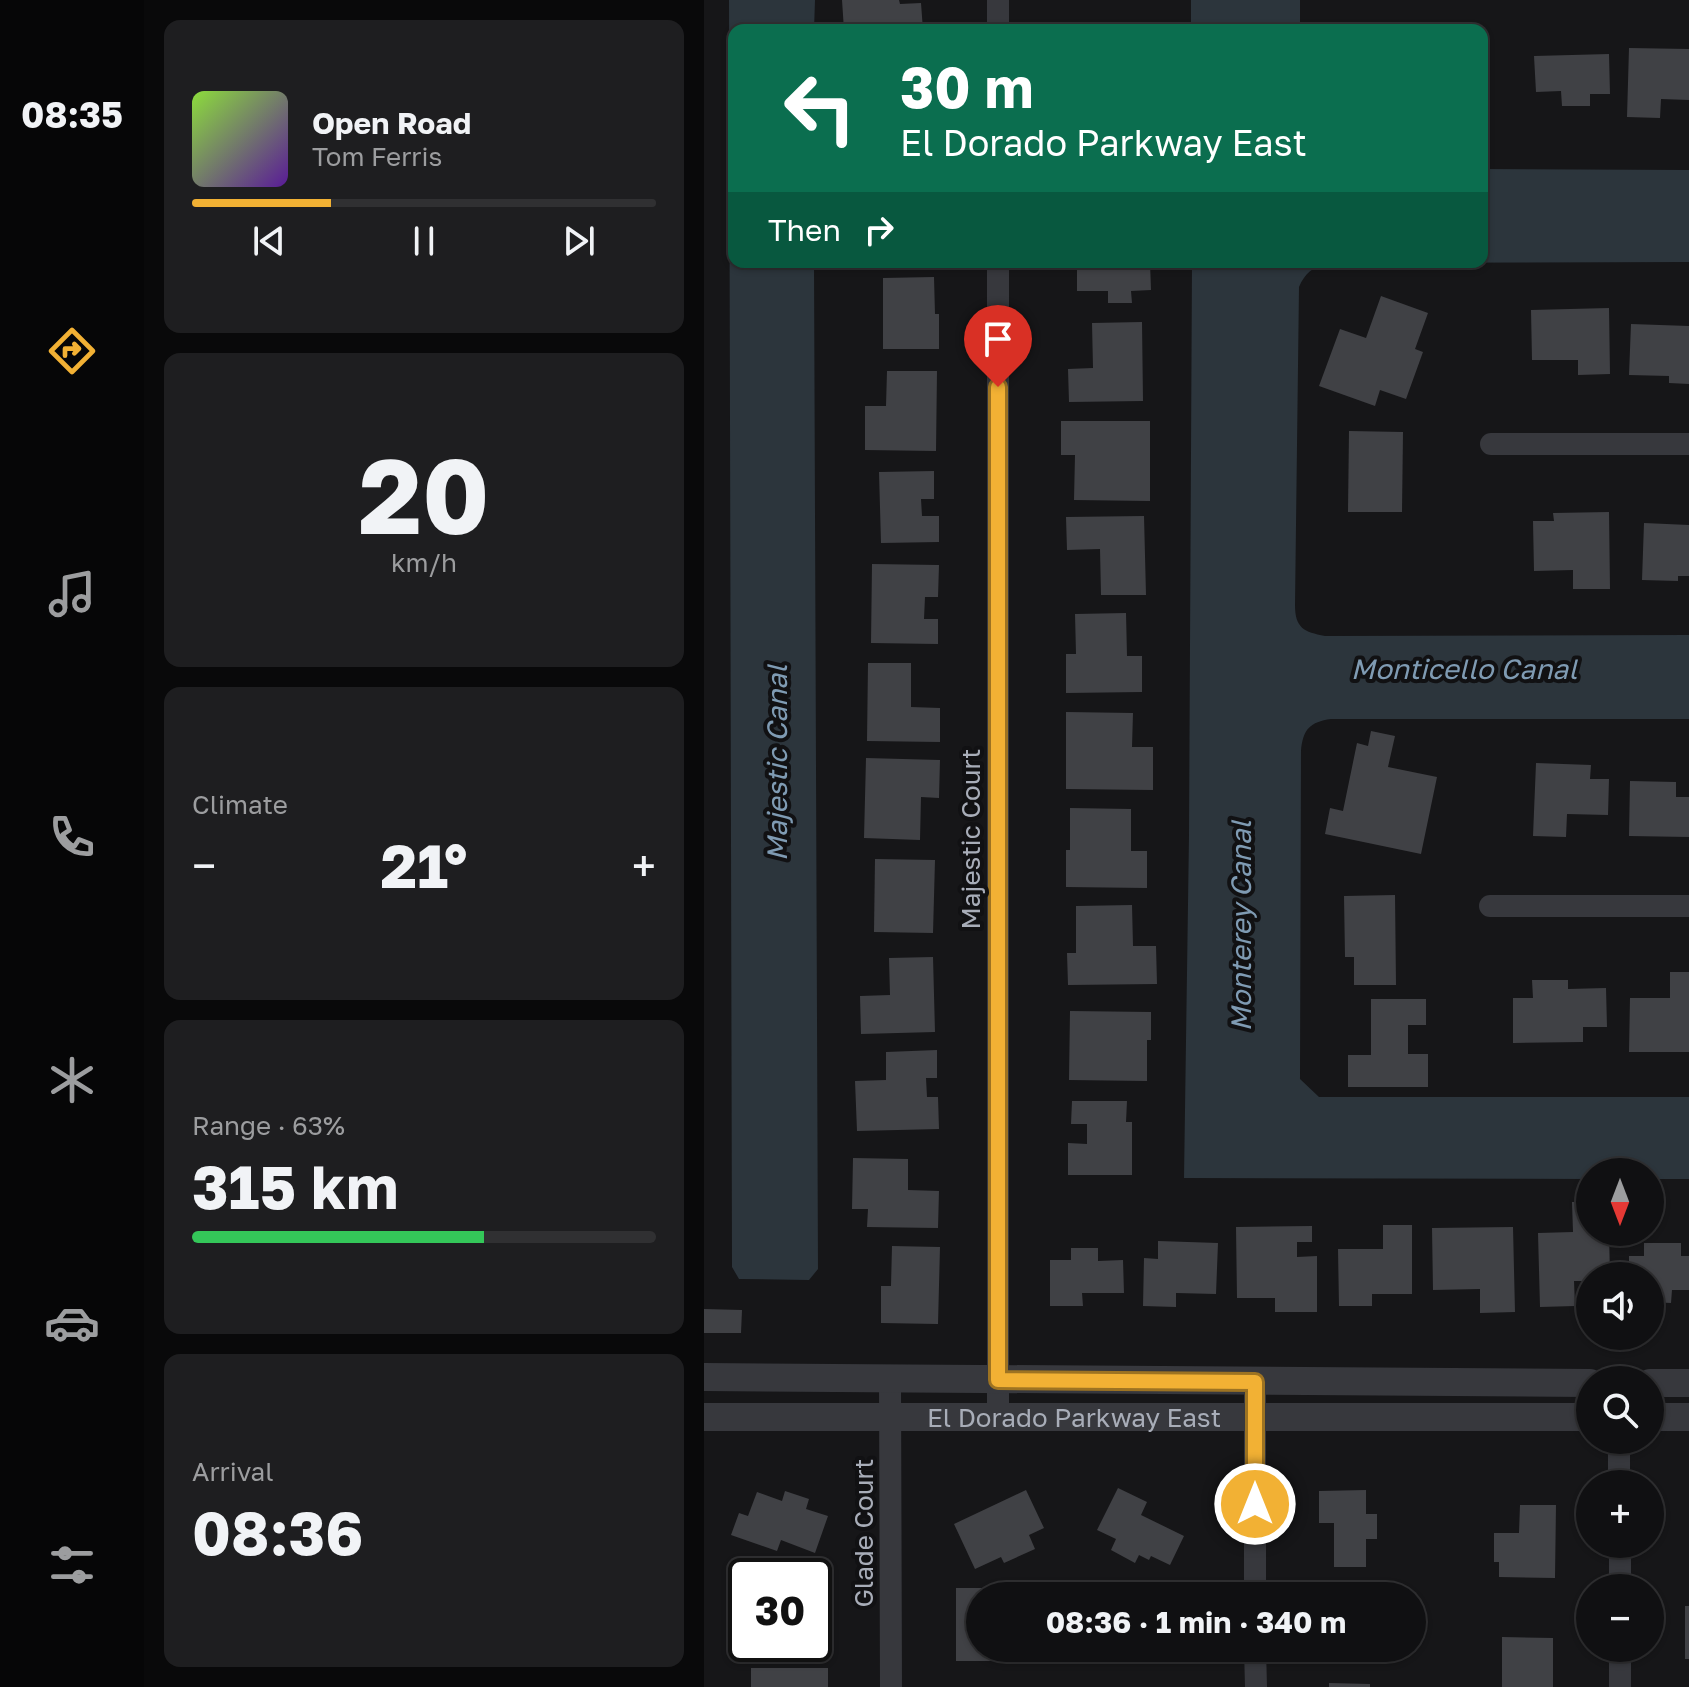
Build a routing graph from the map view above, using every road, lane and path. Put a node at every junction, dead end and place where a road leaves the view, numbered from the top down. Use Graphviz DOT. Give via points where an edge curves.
graph roads {
  1 [pos="998,1"];
  2 [pos="998,24"];
  3 [pos="998,268"];
  4 [pos="1491,444"];
  5 [pos="1689,444"];
  6 [pos="1490,906"];
  7 [pos="1689,906"];
  8 [pos="704,1377"];
  9 [pos="890,1379"];
  10 [pos="998,1380"];
  11 [pos="1255,1382"];
  12 [pos="1576,1383"];
  13 [pos="1664,1383"];
  14 [pos="1689,1383"];
  15 [pos="998,1416"];
  16 [pos="704,1417"];
  17 [pos="890,1417"];
  18 [pos="1254,1417"];
  19 [pos="1576,1417"];
  20 [pos="1664,1417"];
  21 [pos="1689,1417"];
  22 [pos="1255,1582"];
  23 [pos="1255,1662"];
  24 [pos="1620,1662"];
  25 [pos="891,1687"];
  26 [pos="1256,1687"];
  27 [pos="1620,1687"];
  1 -- 2 [label="street"];
  3 -- 10 [label="street, Majestic Court"];
  4 -- 5 [label="street"];
  6 -- 7 [label="street"];
  8 -- 9 [label="street, El Dorado Parkway East"];
  9 -- 10 [label="street, El Dorado Parkway East"];
  9 -- 17 [label="street, Glade Court"];
  10 -- 11 [label="street, El Dorado Parkway East"];
  10 -- 15 [label="street, Majestic Court"];
  11 -- 12 [label="street, El Dorado Parkway East"];
  11 -- 18 [label="street"];
  13 -- 14 [label="street"];
  15 -- 17 [label="street, El Dorado Parkway East"];
  15 -- 18 [label="street, El Dorado Parkway East"];
  16 -- 17 [label="street, El Dorado Parkway East"];
  17 -- 25 [label="street, Glade Court"];
  18 -- 19 [label="street, El Dorado Parkway East"];
  18 -- 22 [label="street"];
  20 -- 21 [label="street"];
  23 -- 26 [label="street"];
  24 -- 27 [label="street"];
}
